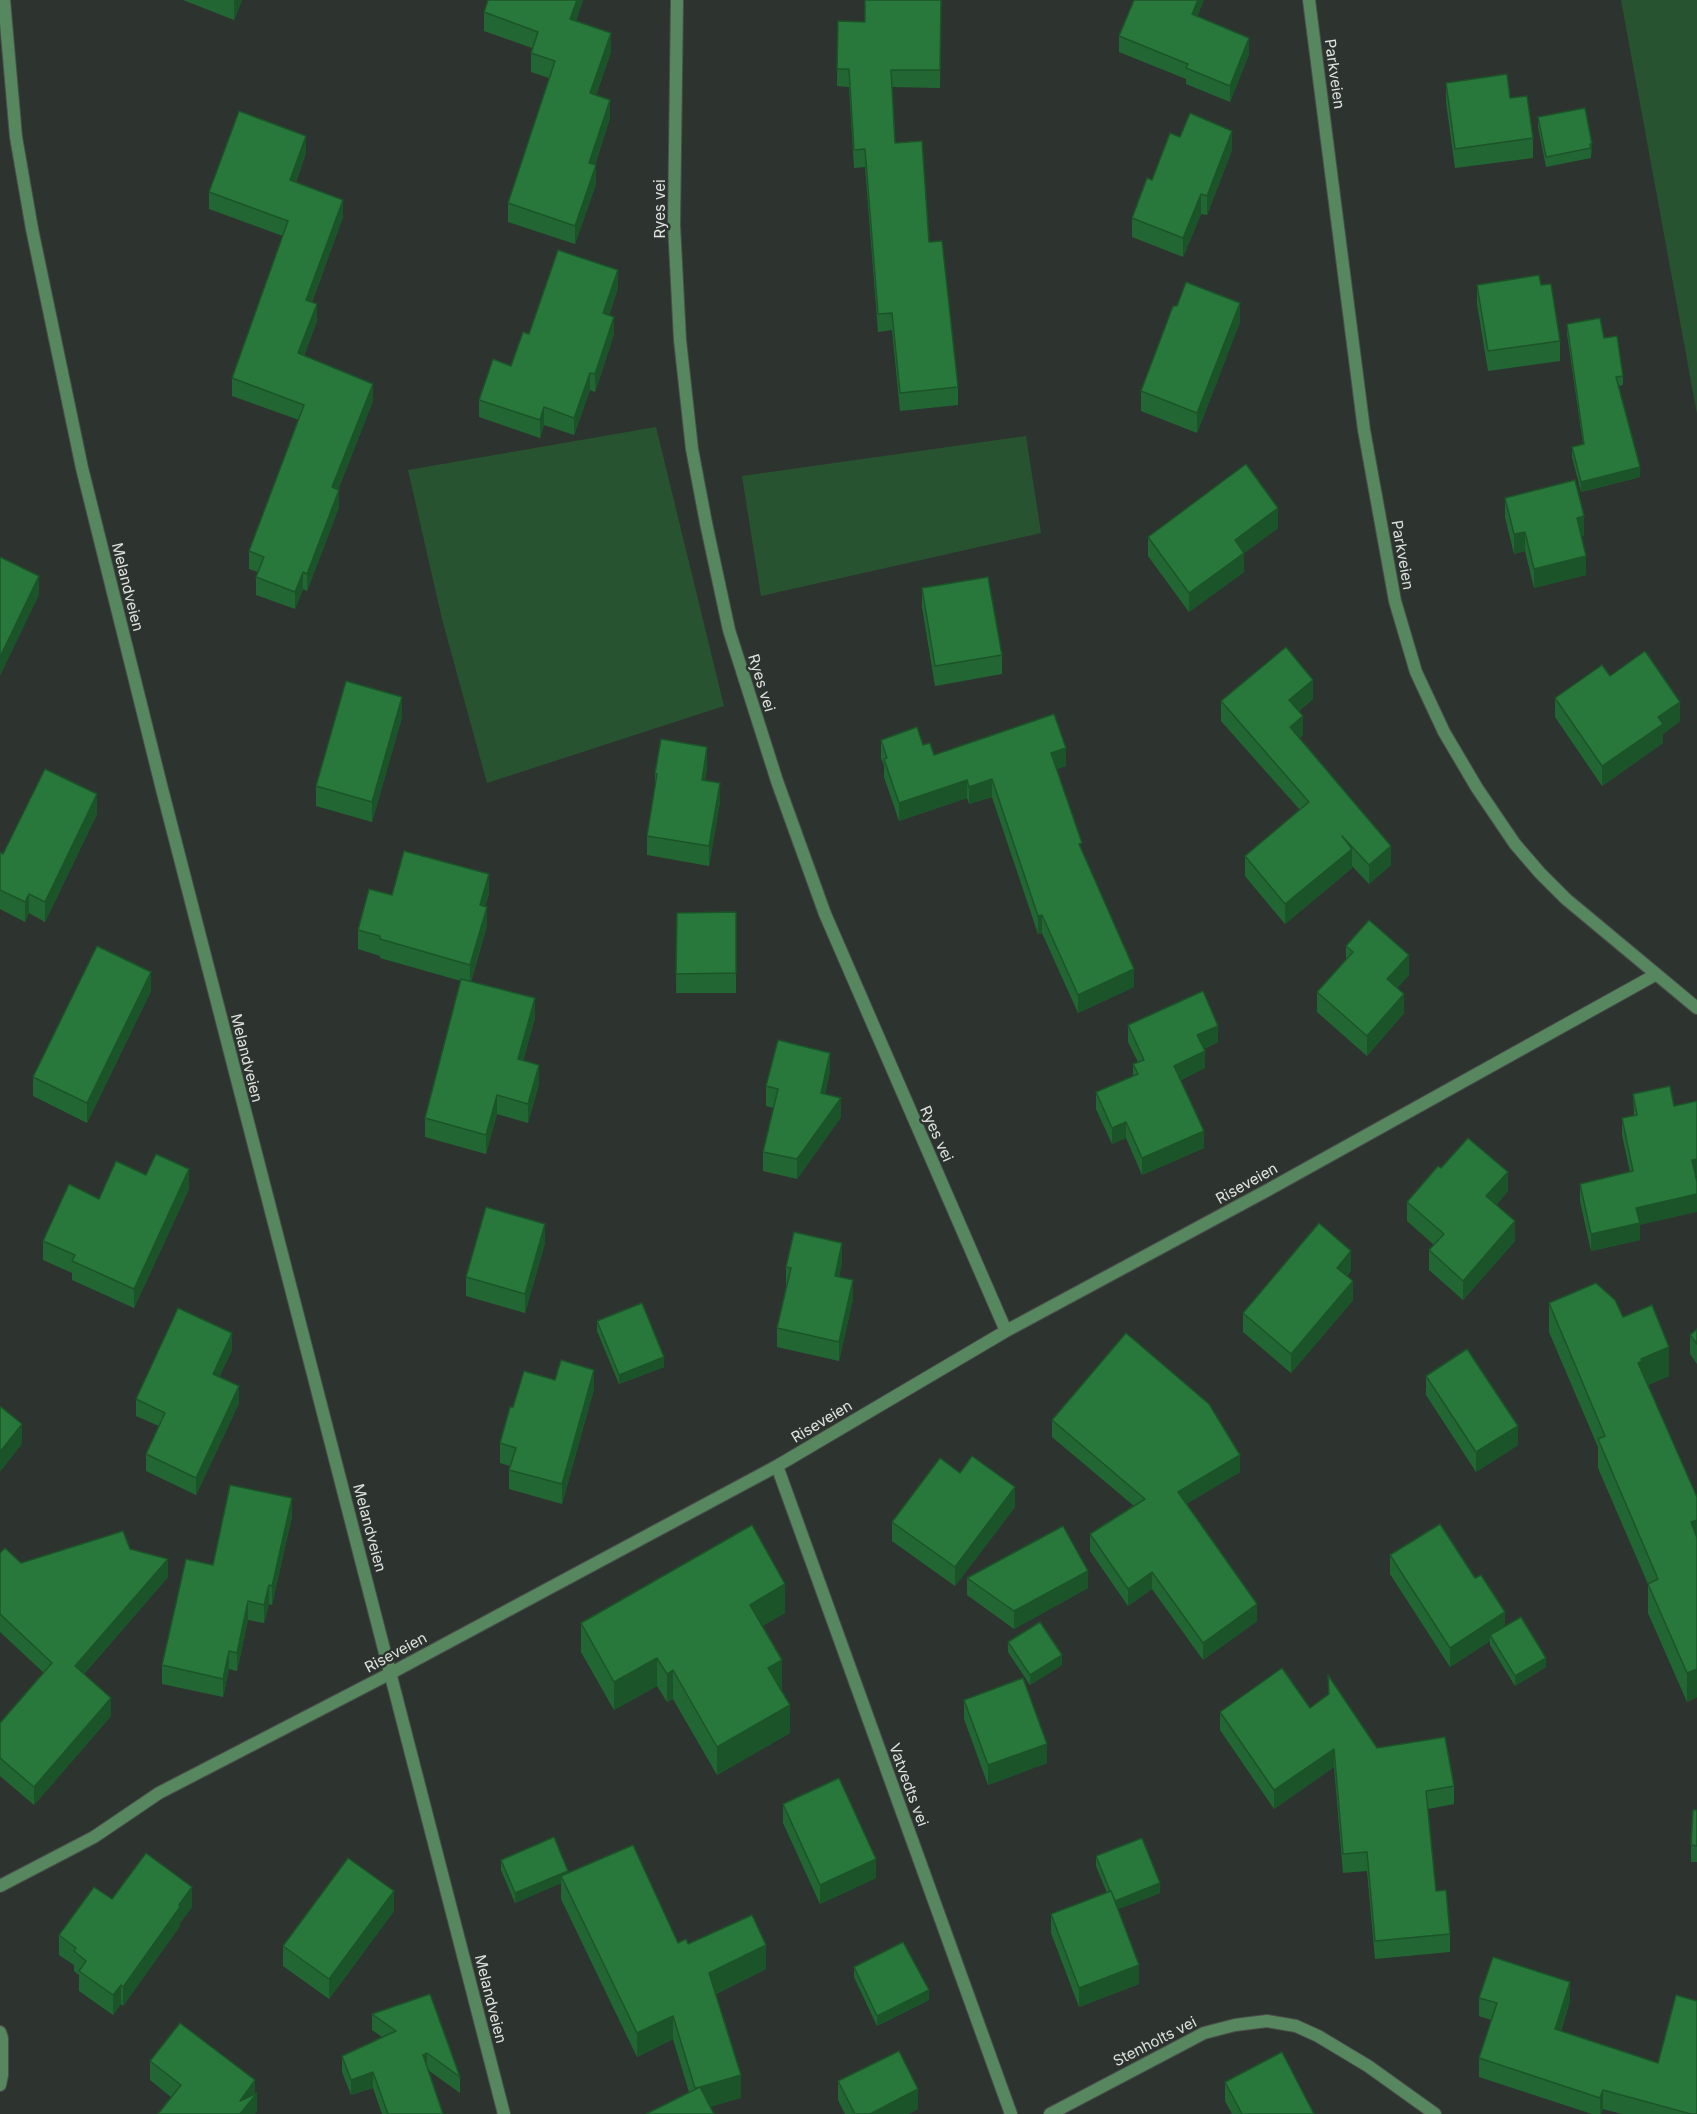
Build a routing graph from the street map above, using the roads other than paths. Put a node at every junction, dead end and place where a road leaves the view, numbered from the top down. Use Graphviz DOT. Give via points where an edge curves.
graph roads {
  1 [pos="4,0"];
  2 [pos="677,0"];
  3 [pos="1309,0"];
  4 [pos="1655,975"];
  5 [pos="1697,1008"];
  6 [pos="1006,1331"];
  7 [pos="777,1466"];
  8 [pos="391,1673"];
  9 [pos="0,1886"];
  10 [pos="0,2032"];
  11 [pos="0,2085"];
  12 [pos="504,2114"];
  13 [pos="1011,2114"];
  14 [pos="1050,2114"];
  15 [pos="1435,2114"];
  1 -- 8 [label="street, Melandveien" via="15,137 82,468"];
  2 -- 6 [label="street, Ryes vei" via="674,225 680,340 692,450 729,630 821,904"];
  3 -- 4 [label="street, Parkveien" via="1364,430 1395,601 1416,672 1444,732 1515,844 1566,899"];
  4 -- 5 [label="street, Parkveien"];
  4 -- 6 [label="street, Riseveien"];
  6 -- 7 [label="street, Riseveien"];
  7 -- 8 [label="street, Riseveien"];
  7 -- 13 [label="street, Vatvedts vei"];
  8 -- 9 [label="street, Riseveien" via="159,1793 94,1837"];
  8 -- 12 [label="street, Melandveien"];
  10 -- 11 [label="street"];
  14 -- 15 [label="street, Stenholts vei" via="1204,2033 1267,2021 1296,2026 1318,2036"];
}
